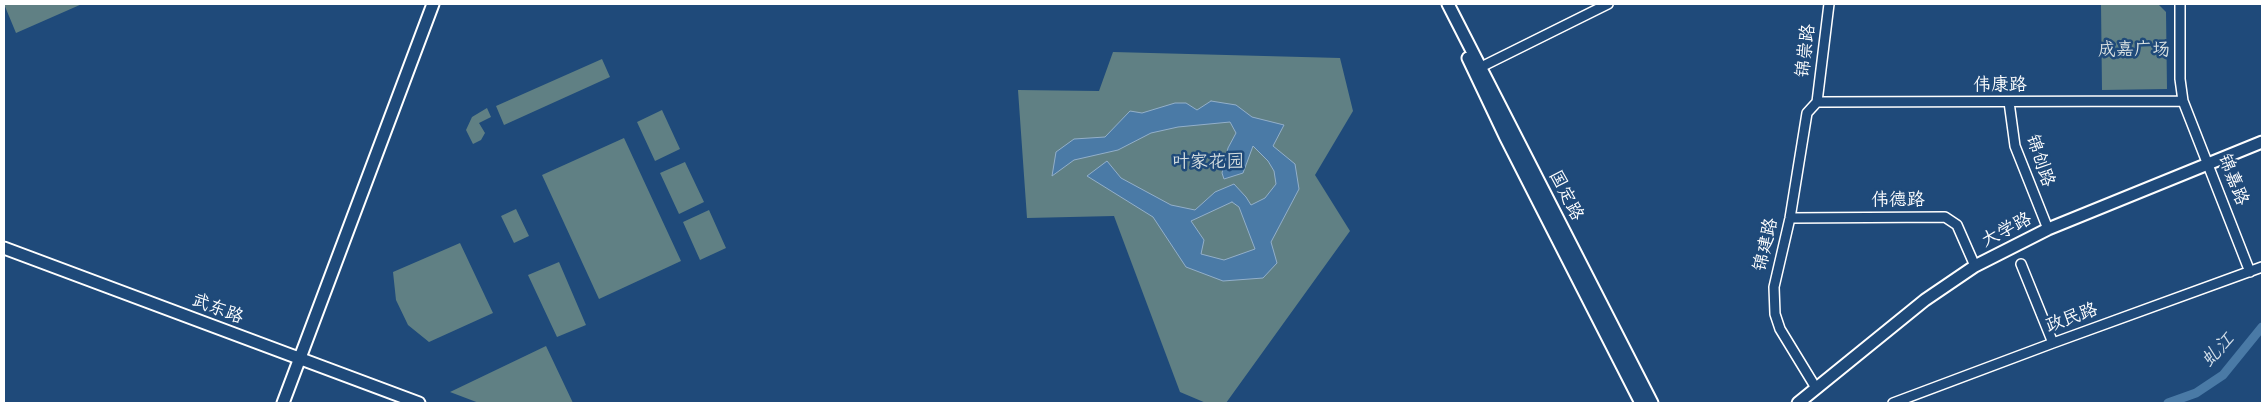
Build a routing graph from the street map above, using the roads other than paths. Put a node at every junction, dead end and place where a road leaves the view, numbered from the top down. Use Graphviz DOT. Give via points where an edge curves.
graph roads {
  1 [pos="433,4"];
  2 [pos="1440,4"];
  3 [pos="1448,4"];
  4 [pos="1608,4"];
  5 [pos="1829,4"];
  6 [pos="2180,4"];
  7 [pos="1478,68"];
  8 [pos="2183,101"];
  9 [pos="1817,102"];
  10 [pos="2009,102"];
  11 [pos="2262,142"];
  12 [pos="2208,165"];
  13 [pos="1790,218"];
  14 [pos="2048,229"];
  15 [pos="4,248"];
  16 [pos="2021,264"];
  17 [pos="1975,266"];
  18 [pos="2262,268"];
  19 [pos="2250,272"];
  20 [pos="2053,342"];
  21 [pos="300,360"];
  22 [pos="1816,388"];
  23 [pos="283,403"];
  24 [pos="419,403"];
  25 [pos="1641,403"];
  26 [pos="1652,403"];
  27 [pos="1798,403"];
  28 [pos="1893,403"];
  1 -- 21 [label="street"];
  2 -- 7 [label="street, 国定路"];
  3 -- 7 [label="street, 国定路"];
  4 -- 7 [label="street"];
  5 -- 9 [label="street, 锦崇路"];
  6 -- 8 [label="street, 锦嘉路"];
  7 -- 25 [label="street, 国定路" via="1504,136"];
  7 -- 26 [label="street, 国定路"];
  8 -- 10 [label="street, 伟康路"];
  8 -- 12 [label="street, 锦嘉路"];
  9 -- 10 [label="street, 伟康路"];
  9 -- 13 [label="street, 锦建路" via="1807,113"];
  10 -- 14 [label="street, 锦创路" via="2014,146"];
  11 -- 12 [label="street, 大学路"];
  12 -- 14 [label="street, 大学路"];
  12 -- 19 [label="street, 锦嘉路"];
  13 -- 17 [label="street, 伟德路" via="1944,217 1957,225"];
  13 -- 22 [label="street, 锦建路" via="1774,287 1775,314 1780,329"];
  14 -- 17 [label="street, 大学路"];
  15 -- 21 [label="street, 武东路"];
  16 -- 20 [label="street"];
  17 -- 22 [label="street, 大学路" via="1925,300"];
  18 -- 19 [label="street, 政民路"];
  19 -- 20 [label="street, 政民路"];
  20 -- 28 [label="street, 政民路"];
  21 -- 23 [label="street"];
  21 -- 24 [label="street, 武东路"];
  22 -- 27 [label="street, 大学路"];
}
